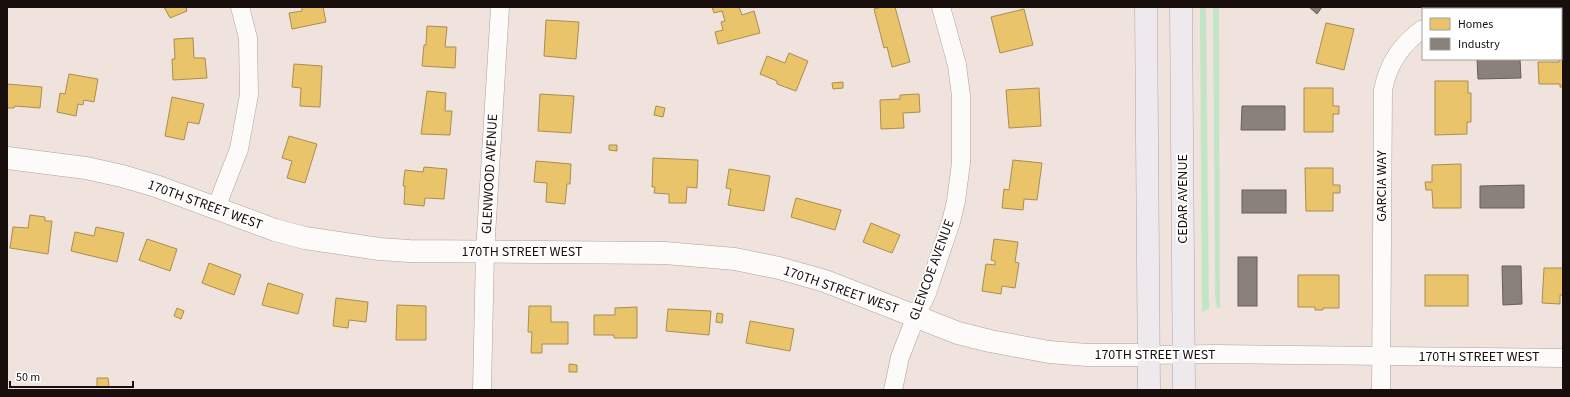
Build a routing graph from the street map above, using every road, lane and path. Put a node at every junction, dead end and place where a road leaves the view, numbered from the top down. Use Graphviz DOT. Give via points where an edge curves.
graph roads {
  1 [pos="240,7"];
  2 [pos="500,7"];
  3 [pos="941,7"];
  4 [pos="1146,7"];
  5 [pos="1181,7"];
  6 [pos="1563,7"];
  7 [pos="1540,8"];
  8 [pos="1422,30"];
  9 [pos="7,158"];
  10 [pos="216,208"];
  11 [pos="485,252"];
  12 [pos="916,316"];
  13 [pos="1148,355"];
  14 [pos="1184,355"];
  15 [pos="1381,357"];
  16 [pos="1563,358"];
  17 [pos="482,390"];
  18 [pos="893,390"];
  19 [pos="1149,390"];
  20 [pos="1184,390"];
  21 [pos="1381,390"];
  1 -- 10 [label="street" via="248,38 250,95 239,149"];
  2 -- 11 [label="street, GLENWOOD AVENUE"];
  3 -- 12 [label="street, GLENCOE AVENUE" via="957,65 962,122 962,162 951,222 927,293"];
  4 -- 13 [label="main road"];
  5 -- 14 [label="main road, CEDAR AVENUE"];
  6 -- 7 [label="street"];
  8 -- 15 [label="street, GARCIA WAY" via="1395,57 1386,74 1383,90"];
  9 -- 10 [label="street, 170TH STREET WEST" via="86,168 122,176"];
  10 -- 11 [label="street, 170TH STREET WEST" via="275,230 341,244 409,251"];
  11 -- 12 [label="street, 170TH STREET WEST" via="665,253 736,259 825,281"];
  11 -- 17 [label="street, GLENWOOD AVENUE"];
  12 -- 13 [label="street, 170TH STREET WEST" via="958,333 1019,347 1087,355"];
  12 -- 18 [label="street, GLENCOE AVENUE" via="900,358"];
  13 -- 14 [label="street, 170TH STREET WEST"];
  13 -- 19 [label="main road"];
  14 -- 15 [label="street, 170TH STREET WEST"];
  14 -- 20 [label="main road, CEDAR AVENUE"];
  15 -- 16 [label="street, 170TH STREET WEST"];
  15 -- 21 [label="street, GARCIA WAY"];
}
